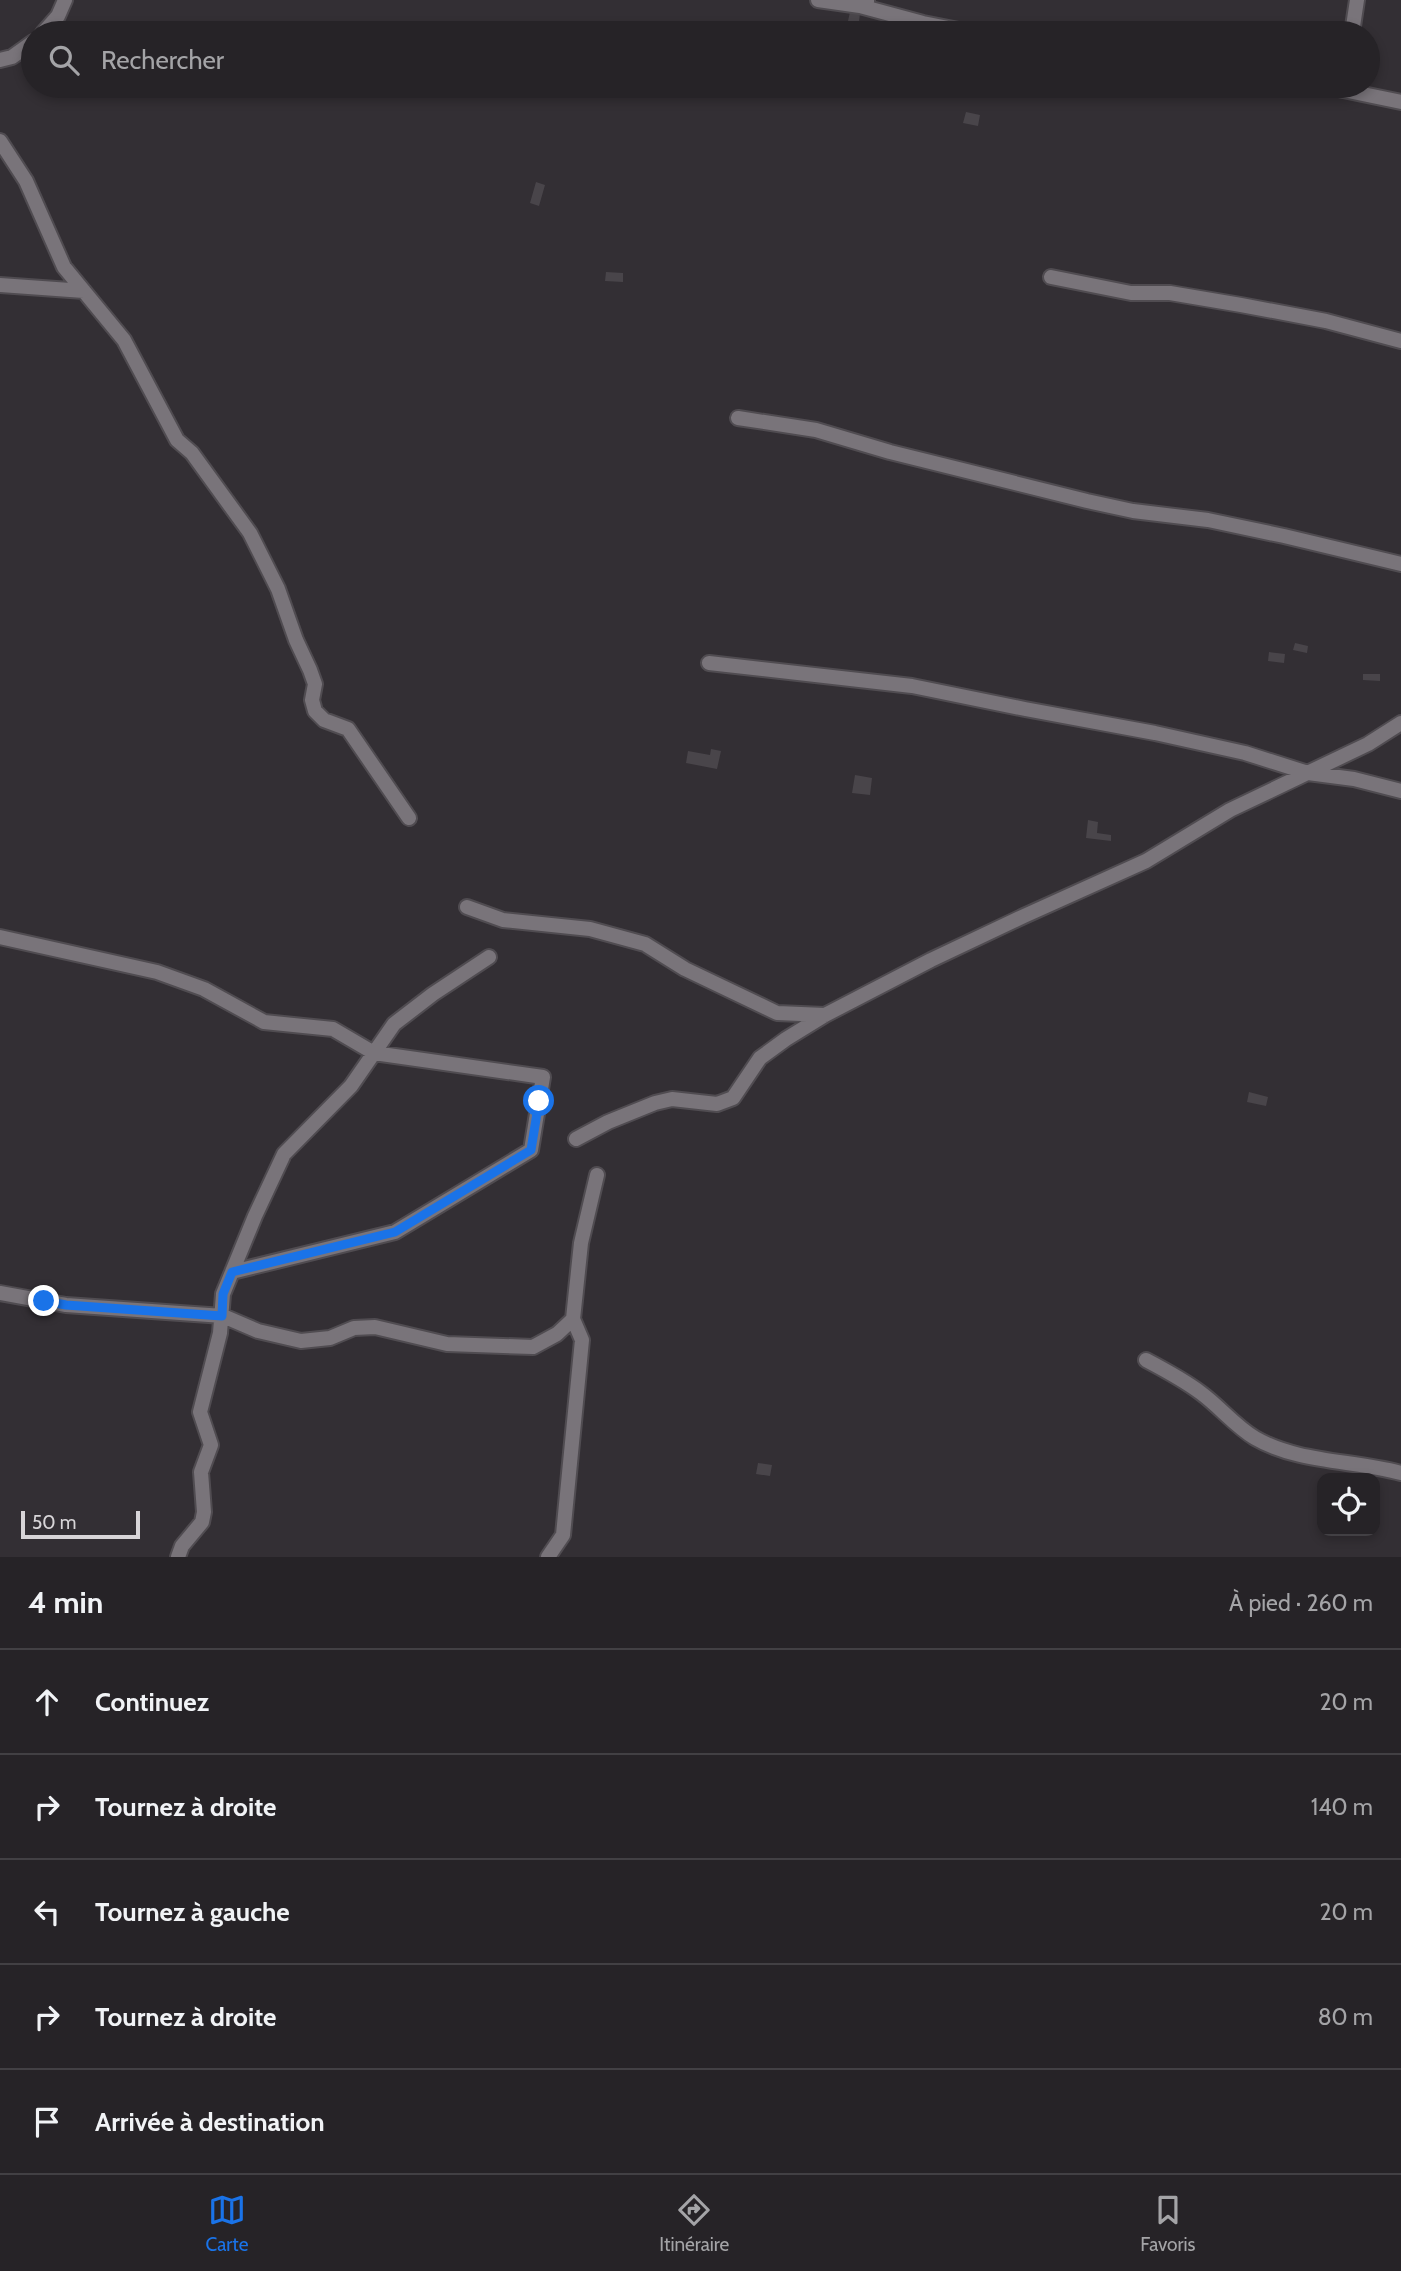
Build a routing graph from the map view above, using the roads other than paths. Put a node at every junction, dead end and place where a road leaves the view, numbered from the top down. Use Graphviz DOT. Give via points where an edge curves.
graph roads {
  1 [pos="65,0"];
  2 [pos="818,0"];
  3 [pos="1357,0"];
  4 [pos="864,3"];
  5 [pos="54,21"];
  6 [pos="917,21"];
  7 [pos="1354,21"];
  8 [pos="21,51"];
  9 [pos="0,60"];
  10 [pos="1380,97"];
  11 [pos="1401,102"];
  12 [pos="0,141"];
  13 [pos="1051,277"];
  14 [pos="0,285"];
  15 [pos="84,291"];
  16 [pos="1401,341"];
  17 [pos="738,418"];
  18 [pos="1401,564"];
  19 [pos="709,663"];
  20 [pos="1401,723"];
  21 [pos="1308,773"];
  22 [pos="1401,791"];
  23 [pos="409,818"];
  24 [pos="467,907"];
  25 [pos="0,937"];
  26 [pos="489,957"];
  27 [pos="825,1015"];
  28 [pos="374,1053"];
  29 [pos="576,1139"];
  30 [pos="597,1175"];
  31 [pos="232,1272"];
  32 [pos="0,1293"];
  33 [pos="222,1316"];
  34 [pos="573,1319"];
  35 [pos="1146,1360"];
  36 [pos="1401,1473"];
  37 [pos="178,1557"];
  38 [pos="548,1557"];
  1 -- 5 [label="street"];
  2 -- 4 [label="street"];
  3 -- 7 [label="street"];
  4 -- 6 [label="street"];
  8 -- 9 [label="street"];
  10 -- 11 [label="street"];
  12 -- 15 [label="street" via="26,181 64,267"];
  13 -- 16 [label="street" via="1131,293 1170,293 1241,305"];
  14 -- 15 [label="street"];
  15 -- 23 [label="street" via="124,340 177,440 192,453 250,533 310,670 315,711 348,729"];
  17 -- 18 [label="street" via="816,430 1087,501 1208,520"];
  19 -- 21 [label="street" via="912,686 1155,733"];
  20 -- 21 [label="street"];
  21 -- 22 [label="street"];
  21 -- 27 [label="street" via="1230,810 1146,861 931,960"];
  24 -- 27 [label="street" via="503,920 590,929 645,944 685,969 777,1013"];
  25 -- 28 [label="street" via="158,972 204,989 264,1022 333,1029"];
  26 -- 28 [label="street" via="394,1024"];
  27 -- 29 [label="street" via="760,1058 733,1098 717,1104 672,1099 655,1103"];
  28 -- 31 [label="street" via="351,1086 284,1154"];
  28 -- 31 [label="street" via="543,1077 531,1150 395,1232"];
  30 -- 34 [label="street" via="581,1244"];
  31 -- 33 [label="street" via="223,1294"];
  32 -- 33 [label="street" via="66,1305"];
  33 -- 34 [label="street" via="301,1342 375,1327 447,1344 533,1347"];
  33 -- 37 [label="street" via="200,1412 211,1445 201,1472 204,1512"];
  34 -- 38 [label="street" via="582,1340 563,1535"];
  35 -- 36 [label="street" via="1203,1394 1269,1445"];
}
